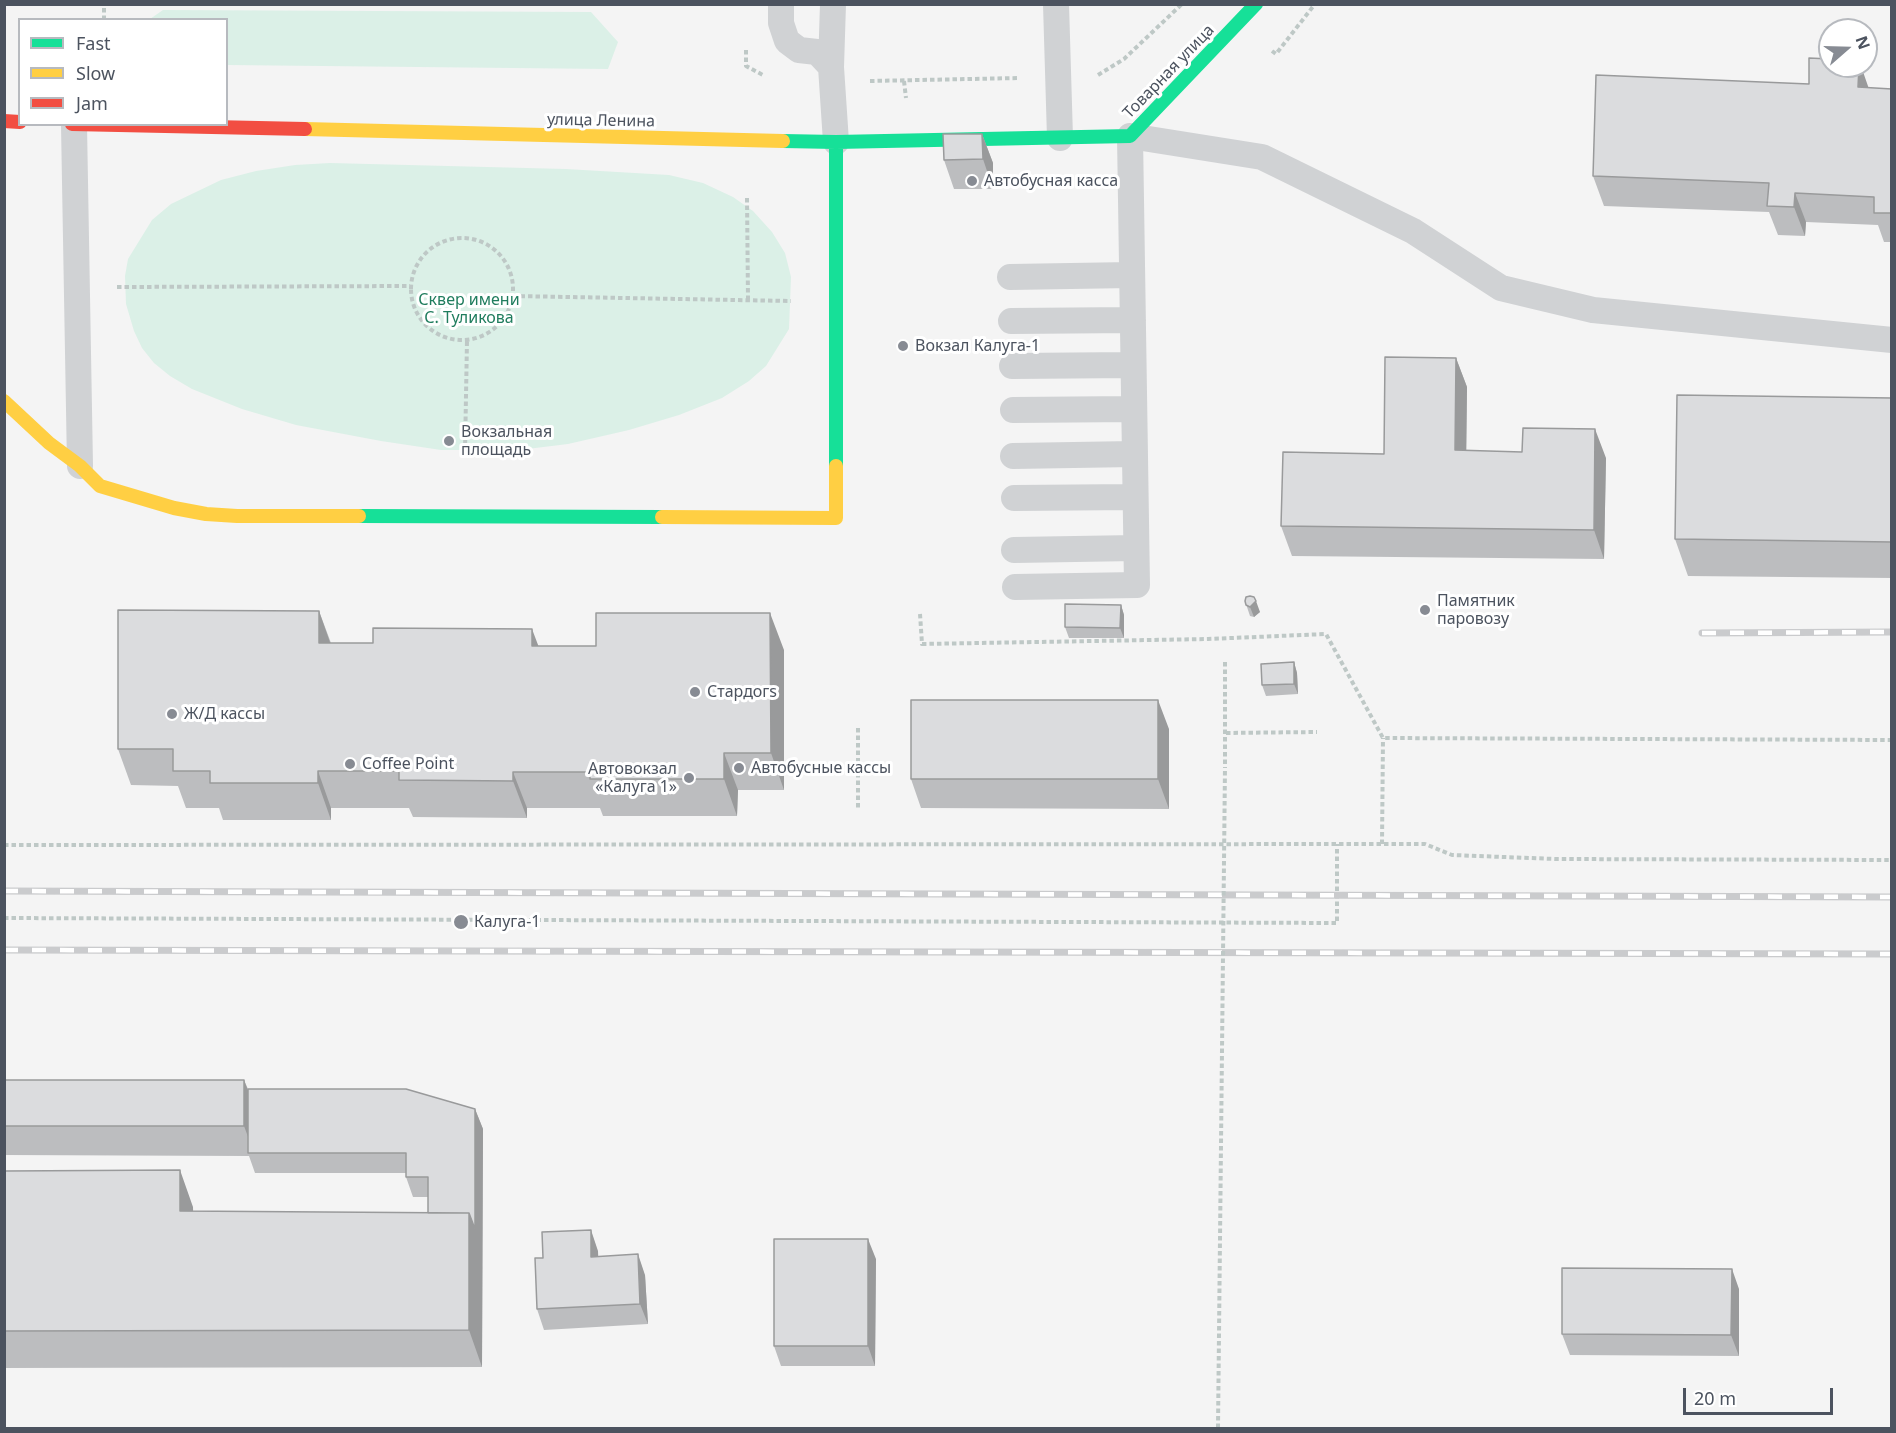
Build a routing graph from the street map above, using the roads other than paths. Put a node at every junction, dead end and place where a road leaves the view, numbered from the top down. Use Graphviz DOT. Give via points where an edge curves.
graph roads {
  1 [pos="780,4"];
  2 [pos="833,4"];
  3 [pos="1056,4"];
  4 [pos="1256,4"];
  5 [pos="831,75"];
  6 [pos="73,126"];
  7 [pos="118,126"];
  8 [pos="1130,136"];
  9 [pos="1060,138"];
  10 [pos="836,142"];
  11 [pos="1131,275"];
  12 [pos="1010,277"];
  13 [pos="1133,320"];
  14 [pos="1011,321"];
  15 [pos="1892,340"];
  16 [pos="1133,364"];
  17 [pos="1012,366"];
  18 [pos="4,401"];
  19 [pos="1134,409"];
  20 [pos="1013,410"];
  21 [pos="1134,454"];
  22 [pos="1013,456"];
  23 [pos="80,466"];
  24 [pos="1135,497"];
  25 [pos="1014,498"];
  26 [pos="1136,548"];
  27 [pos="1014,550"];
  28 [pos="1015,587"];
  1 -- 5 [label="lane" via="787,41 799,50 817,52"];
  2 -- 5 [label="lane"];
  3 -- 9 [label="lane"];
  4 -- 8 [label="main road, Товарная улица"];
  5 -- 10 [label="lane"];
  6 -- 23 [label="lane"];
  7 -- 10 [label="main road, улица Ленина"];
  8 -- 9 [label="main road, улица Ленина"];
  8 -- 11 [label="lane"];
  8 -- 15 [label="lane" via="1262,157 1413,231 1501,288 1593,310"];
  9 -- 10 [label="main road, улица Ленина"];
  10 -- 23 [label="main road" via="836,518 237,516 142,500 100,486"];
  11 -- 12 [label="lane"];
  11 -- 13 [label="lane"];
  13 -- 14 [label="lane"];
  13 -- 16 [label="lane"];
  16 -- 17 [label="lane"];
  16 -- 19 [label="lane"];
  18 -- 23 [label="main road"];
  19 -- 20 [label="lane"];
  19 -- 21 [label="lane"];
  21 -- 22 [label="lane"];
  21 -- 24 [label="lane"];
  24 -- 25 [label="lane"];
  24 -- 26 [label="lane"];
  26 -- 27 [label="lane"];
  26 -- 28 [label="lane" via="1137,585"];
}
